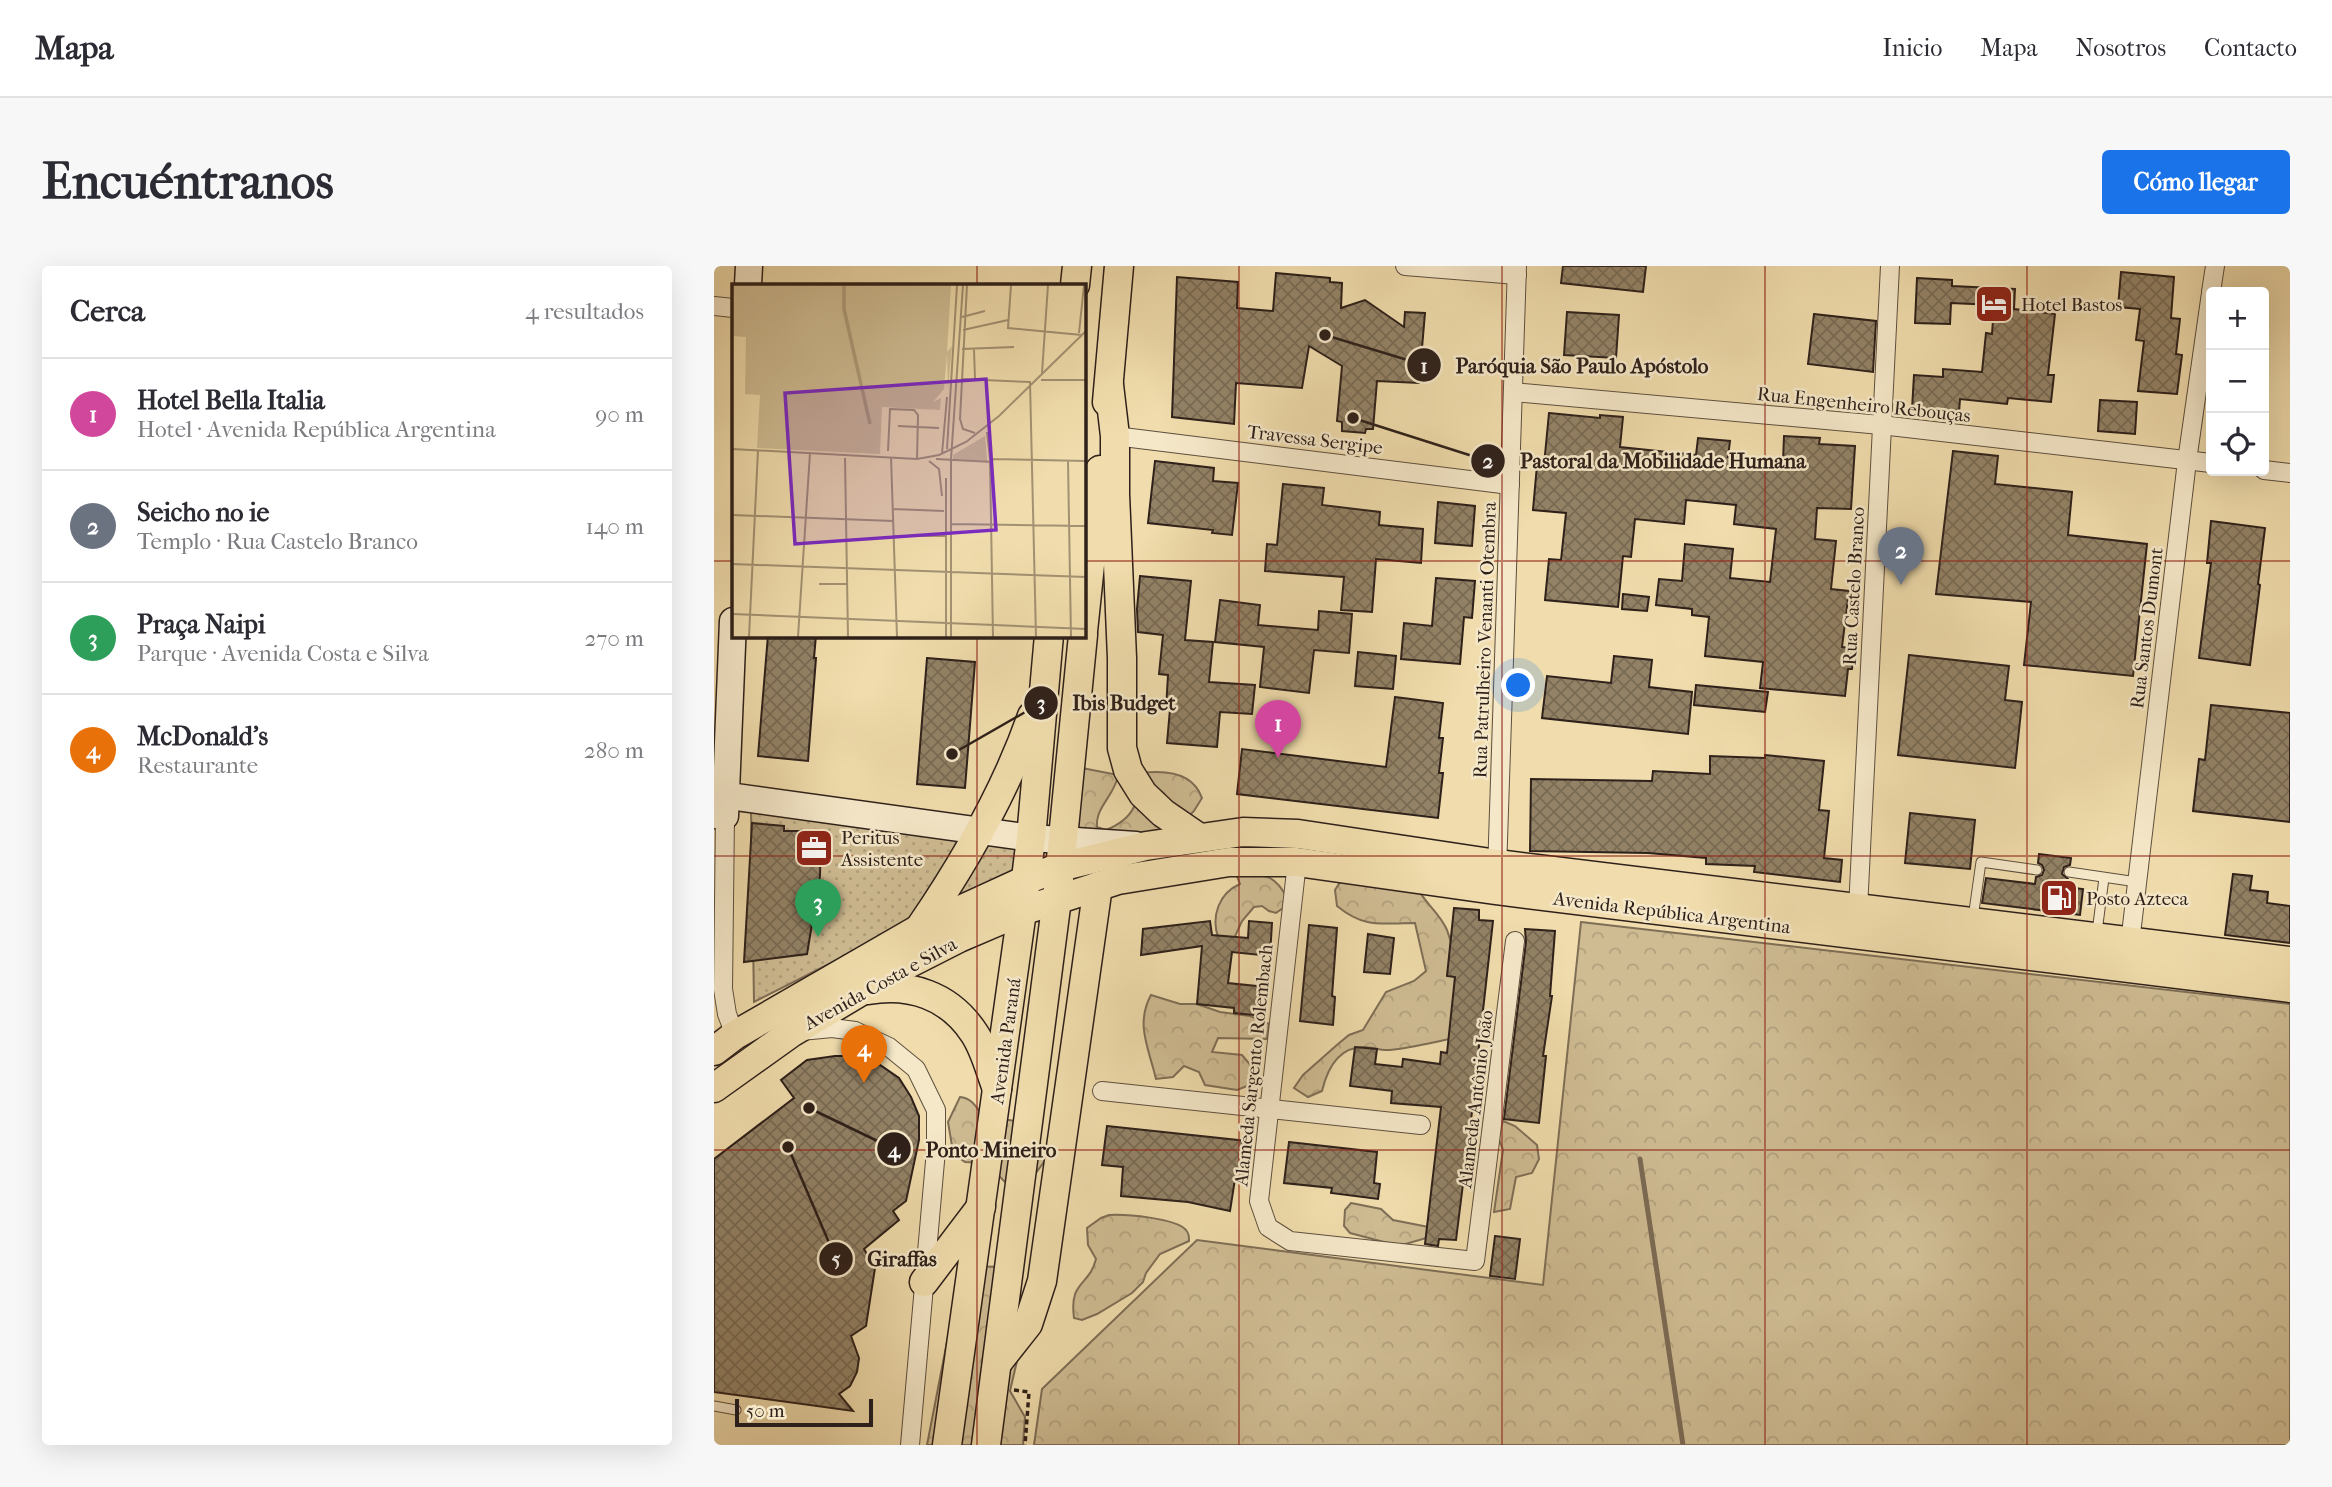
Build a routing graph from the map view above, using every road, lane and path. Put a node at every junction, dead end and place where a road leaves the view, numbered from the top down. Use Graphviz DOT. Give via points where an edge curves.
graph roads {
  1 [pos="749,266"];
  2 [pos="1077,266"];
  3 [pos="1119,266"];
  4 [pos="1405,266"];
  5 [pos="1890,266"];
  6 [pos="2215,266"];
  7 [pos="1517,271"];
  8 [pos="748,284"];
  9 [pos="1075,284"];
  10 [pos="2212,287"];
  11 [pos="714,306"];
  12 [pos="732,308"];
  13 [pos="2206,328"];
  14 [pos="1109,385"];
  15 [pos="1513,392"];
  16 [pos="1881,425"];
  17 [pos="1115,436"];
  18 [pos="2187,460"];
  19 [pos="2206,462"];
  20 [pos="2269,471"];
  21 [pos="2290,473"];
  22 [pos="1510,485"];
  23 [pos="1085,614"];
  24 [pos="732,635"];
  25 [pos="1049,637"];
  26 [pos="1083,637"];
  27 [pos="1046,677"];
  28 [pos="720,805"];
  29 [pos="981,831"];
  30 [pos="1198,837"];
  31 [pos="1031,838"];
  32 [pos="1061,853"];
  33 [pos="1297,862"];
  34 [pos="2037,870"];
  35 [pos="2069,872"];
  36 [pos="1496,877"];
  37 [pos="2104,878"];
  38 [pos="1026,880"];
  39 [pos="2137,882"];
  40 [pos="1098,886"];
  41 [pos="1057,899"];
  42 [pos="1858,909"];
  43 [pos="1022,911"];
  44 [pos="1973,922"];
  45 [pos="919,929"];
  46 [pos="2096,937"];
  47 [pos="1516,941"];
  48 [pos="2129,955"];
  49 [pos="2290,961"];
  50 [pos="2290,988"];
  51 [pos="861,990"];
  52 [pos="791,1032"];
  53 [pos="724,1043"];
  54 [pos="714,1088"];
  55 [pos="1102,1091"];
  56 [pos="998,1092"];
  57 [pos="1269,1110"];
  58 [pos="1421,1125"];
  59 [pos="982,1205"];
  60 [pos="1475,1261"];
  61 [pos="924,1282"];
  62 [pos="996,1374"];
  63 [pos="714,1406"];
  64 [pos="736,1410"];
  65 [pos="910,1445"];
  66 [pos="947,1445"];
  67 [pos="986,1445"];
  68 [pos="1025,1445"];
  1 -- 8 [label="main road"];
  2 -- 9 [label="main road"];
  3 -- 14 [label="main road, Avenida Paraná"];
  4 -- 7 [label="street"];
  5 -- 16 [label="street, Rua Castelo Branco"];
  6 -- 10 [label="street, Rua Santos Dumont"];
  7 -- 15 [label="street, Rua Patrulheiro Venanti Otembra"];
  11 -- 12 [label="street"];
  13 -- 18 [label="street, Rua Santos Dumont"];
  14 -- 17 [label="main road"];
  14 -- 23 [label="main road, Avenida Paraná"];
  15 -- 16 [label="street, Rua Engenheiro Rebouças"];
  15 -- 22 [label="street, Rua Patrulheiro Venanti Otembra"];
  16 -- 18 [label="street, Rua Engenheiro Rebouças"];
  16 -- 42 [label="street, Rua Castelo Branco"];
  17 -- 22 [label="street, Travessa Sergipe"];
  17 -- 30 [label="main road" via="1122,748 1128,770 1143,794"];
  18 -- 19 [label="street, Rua Engenheiro Rebouças"];
  18 -- 39 [label="street, Rua Santos Dumont"];
  20 -- 21 [label="street"];
  22 -- 36 [label="street, Rua Patrulheiro Venanti Otembra"];
  24 -- 28 [label="main road"];
  25 -- 27 [label="main road, Avenida Paraná"];
  26 -- 32 [label="main road, Avenida Paraná"];
  27 -- 29 [label="main road" via="1016,762"];
  27 -- 31 [label="main road, Avenida Paraná"];
  28 -- 29 [label="main road, Avenida República Argentina"];
  28 -- 53 [label="street"];
  29 -- 31 [label="main road, Avenida República Argentina"];
  29 -- 45 [label="main road"];
  30 -- 32 [label="main road, Avenida República Argentina"];
  30 -- 36 [label="main road, Avenida República Argentina" via="1243,832 1298,834"];
  31 -- 32 [label="main road, Avenida República Argentina"];
  31 -- 38 [label="main road, Avenida Paraná"];
  32 -- 38 [label="main road, Avenida Costa e Silva"];
  32 -- 41 [label="main road, Avenida Paraná"];
  33 -- 36 [label="main road, Avenida República Argentina"];
  33 -- 40 [label="main road, Avenida República Argentina" via="1229,862"];
  33 -- 57 [label="street, Alameda Sargento Rolembach"];
  34 -- 44 [label="lane" via="1981,862"];
  35 -- 37 [label="lane"];
  36 -- 42 [label="main road, Avenida República Argentina"];
  36 -- 48 [label="main road, Avenida República Argentina"];
  37 -- 39 [label="lane"];
  37 -- 46 [label="lane"];
  38 -- 43 [label="main road, Avenida Paraná"];
  38 -- 45 [label="main road, Avenida Costa e Silva"];
  39 -- 48 [label="street, Rua Santos Dumont"];
  40 -- 41 [label="main road, Avenida República Argentina"];
  40 -- 62 [label="main road" via="1042,1281 1028,1324"];
  41 -- 43 [label="main road, Avenida Costa e Silva"];
  41 -- 62 [label="main road, Avenida Paraná"];
  42 -- 44 [label="main road, Avenida República Argentina"];
  43 -- 51 [label="main road, Avenida Costa e Silva" via="959,938"];
  43 -- 56 [label="main road, Avenida Paraná"];
  44 -- 46 [label="main road, Avenida República Argentina"];
  45 -- 53 [label="main road, Avenida Costa e Silva"];
  46 -- 48 [label="main road, Avenida República Argentina"];
  47 -- 60 [label="street, Alameda Antônio João"];
  48 -- 49 [label="main road, Avenida República Argentina"];
  48 -- 50 [label="main road, Avenida República Argentina"];
  51 -- 52 [label="main road, Avenida Costa e Silva"];
  51 -- 56 [label="main road" via="904,987 950,1006 974,1032"];
  52 -- 54 [label="main road, Avenida Costa e Silva"];
  52 -- 61 [label="street" via="855,1031 889,1047 916,1069 936,1110"];
  55 -- 57 [label="street"];
  56 -- 59 [label="main road, Avenida Paraná"];
  57 -- 58 [label="street"];
  57 -- 60 [label="street, Alameda Sargento Rolembach" via="1259,1201 1268,1227 1290,1241"];
  59 -- 61 [label="main road"];
  59 -- 66 [label="main road, Avenida Paraná"];
  61 -- 65 [label="street"];
  62 -- 67 [label="main road, Avenida Paraná"];
  62 -- 68 [label="path" via="1030,1392"];
  63 -- 64 [label="lane"];
}
